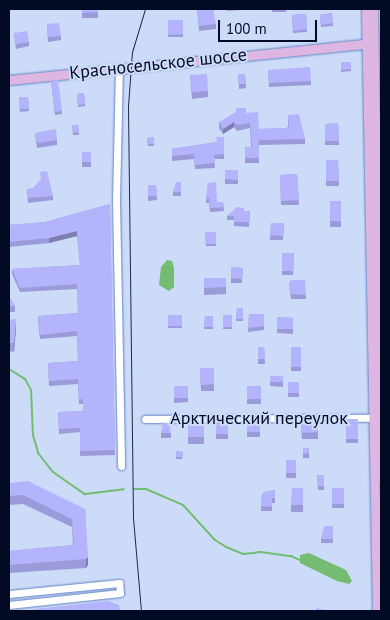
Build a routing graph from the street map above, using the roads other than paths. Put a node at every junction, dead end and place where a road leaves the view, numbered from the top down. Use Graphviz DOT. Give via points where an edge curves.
graph roads {
  1 [pos="366,9"];
  2 [pos="373,9"];
  3 [pos="374,43"];
  4 [pos="120,68"];
  5 [pos="9,80"];
  6 [pos="374,418"];
  7 [pos="145,419"];
  8 [pos="121,466"];
  9 [pos="381,479"];
  10 [pos="9,594"];
  11 [pos="9,605"];
  12 [pos="376,611"];
  1 -- 3 [label="main road"];
  2 -- 3 [label="main road"];
  3 -- 4 [label="main road, Красносельское шоссе"];
  3 -- 6 [label="main road"];
  3 -- 9 [label="main road"];
  4 -- 5 [label="main road, Красносельское шоссе"];
  4 -- 8 [label="street" via="116,200"];
  6 -- 7 [label="street, Арктический переулок"];
  6 -- 12 [label="main road"];
  10 -- 11 [label="street" via="119,583 120,593"];
}
